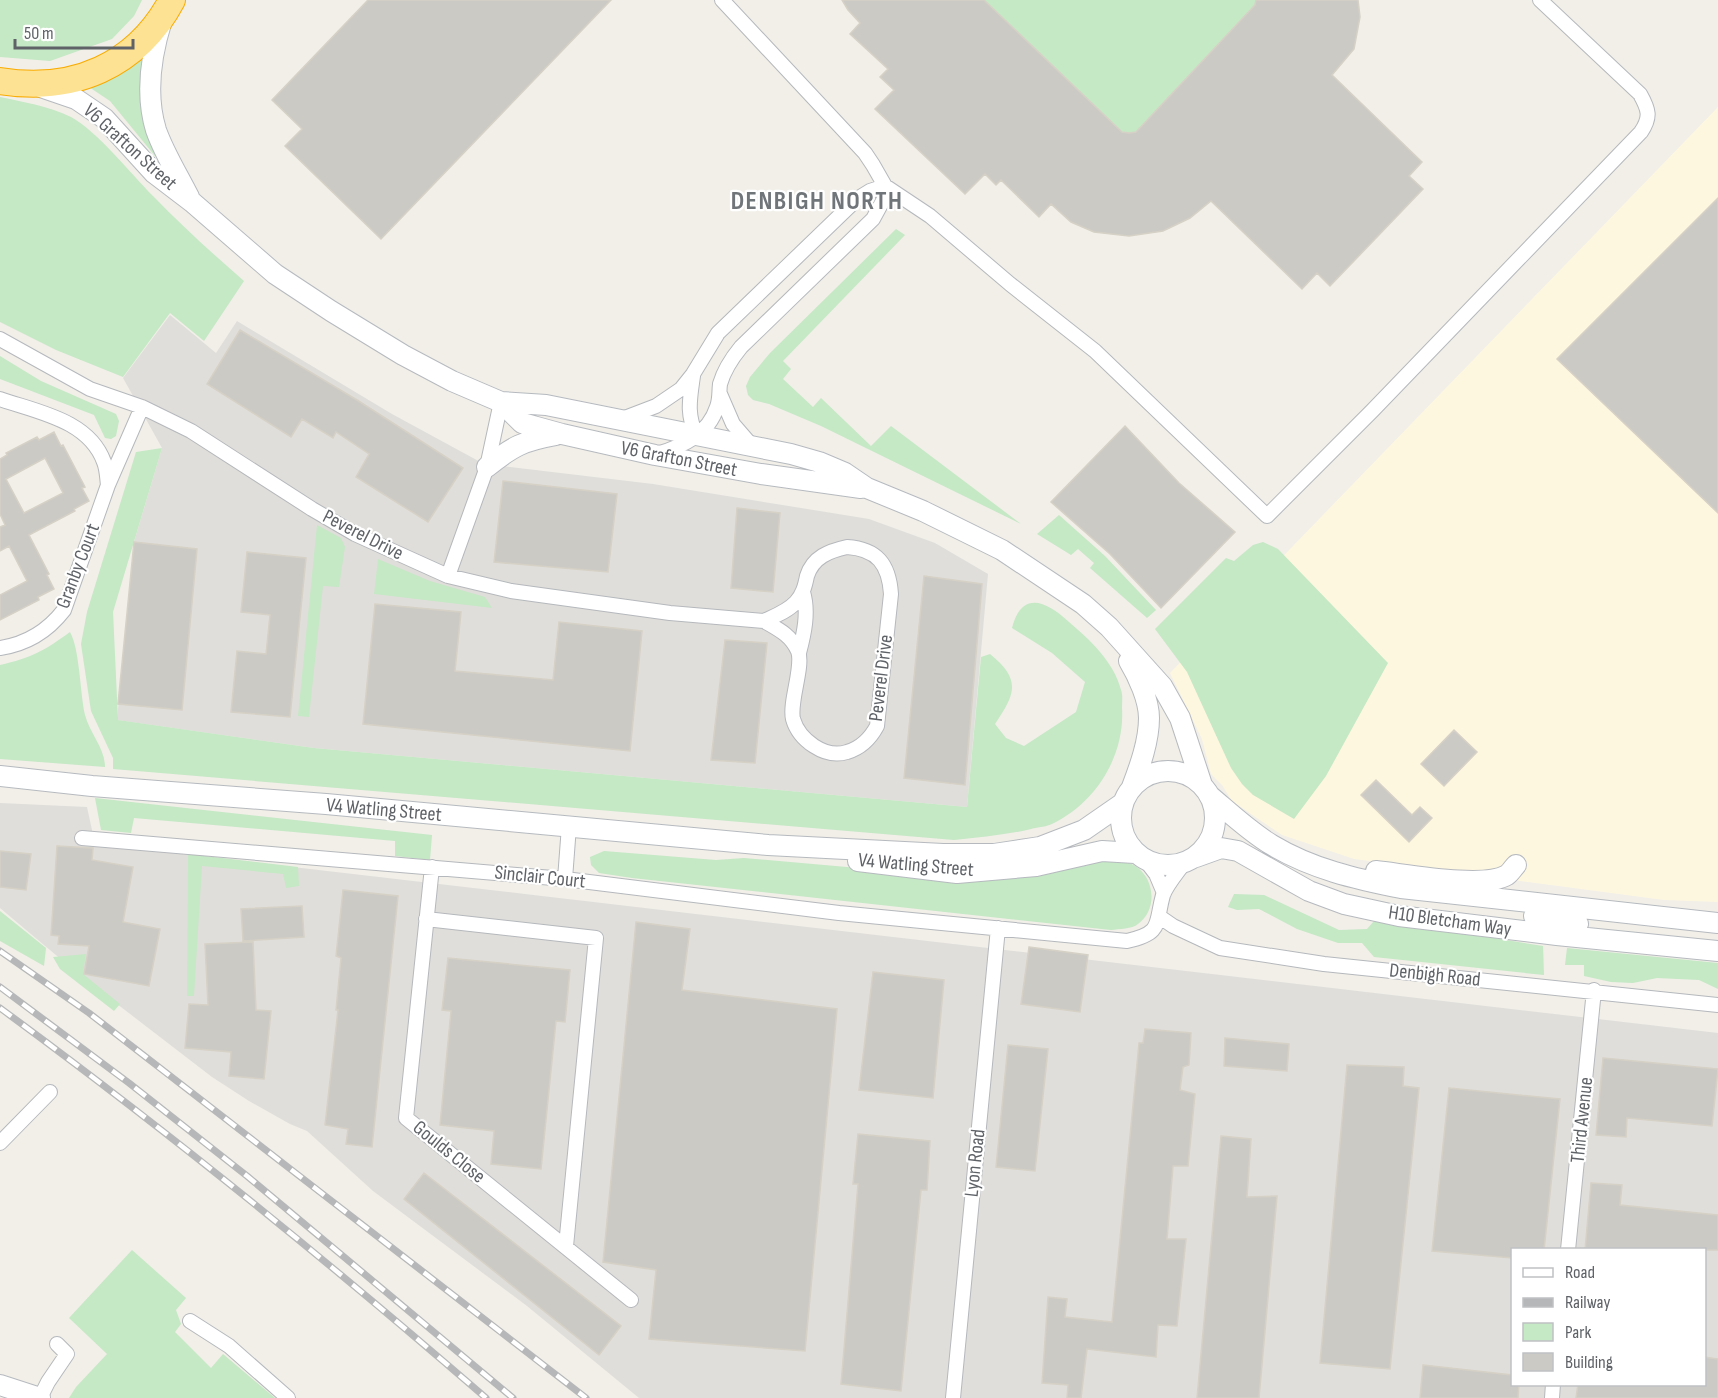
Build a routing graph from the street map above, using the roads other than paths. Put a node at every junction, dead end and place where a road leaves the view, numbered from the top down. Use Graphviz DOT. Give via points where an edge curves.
graph roads {
  1 [pos="722,0"];
  2 [pos="1540,0"];
  3 [pos="168,8"];
  4 [pos="0,81"];
  5 [pos="33,85"];
  6 [pos="885,186"];
  7 [pos="192,202"];
  8 [pos="0,339"];
  9 [pos="693,374"];
  10 [pos="720,394"];
  11 [pos="0,399"];
  12 [pos="501,402"];
  13 [pos="142,407"];
  14 [pos="621,420"];
  15 [pos="562,434"];
  16 [pos="697,436"];
  17 [pos="752,446"];
  18 [pos="654,455"];
  19 [pos="487,467"];
  20 [pos="761,474"];
  21 [pos="108,485"];
  22 [pos="867,488"];
  23 [pos="448,576"];
  24 [pos="803,592"];
  25 [pos="764,621"];
  26 [pos="1109,627"];
  27 [pos="0,648"];
  28 [pos="799,653"];
  29 [pos="0,776"];
  30 [pos="1206,790"];
  31 [pos="1127,795"];
  32 [pos="569,826"];
  33 [pos="1259,836"];
  34 [pos="82,838"];
  35 [pos="768,845"];
  36 [pos="1141,857"];
  37 [pos="1190,860"];
  38 [pos="1516,865"];
  39 [pos="432,867"];
  40 [pos="565,879"];
  41 [pos="1164,893"];
  42 [pos="1534,916"];
  43 [pos="1160,917"];
  44 [pos="426,919"];
  45 [pos="1718,923"];
  46 [pos="998,928"];
  47 [pos="1718,939"];
  48 [pos="1718,951"];
  49 [pos="1594,990"];
  50 [pos="1718,1005"];
  51 [pos="50,1092"];
  52 [pos="0,1142"];
  53 [pos="566,1246"];
  54 [pos="1568,1248"];
  55 [pos="631,1300"];
  56 [pos="190,1321"];
  57 [pos="57,1344"];
  58 [pos="0,1385"];
  59 [pos="40,1398"];
  60 [pos="288,1398"];
  61 [pos="952,1398"];
  1 -- 6 [label="street" via="865,153"];
  2 -- 6 [label="street" via="1640,94 1649,110 1648,121 1267,516 1095,351 930,216"];
  3 -- 5 [label="highway" via="145,39 111,65 73,80"];
  3 -- 7 [label="street, V6 Grafton Street" via="151,69 153,119"];
  4 -- 5 [label="highway"];
  5 -- 7 [label="street, V6 Grafton Street" via="91,108 154,173"];
  6 -- 9 [label="street" via="857,199 718,333"];
  6 -- 10 [label="street" via="885,197 873,219 741,347 729,363"];
  7 -- 12 [label="street, V6 Grafton Street" via="258,261 330,311 403,355"];
  8 -- 13 [label="street, Peverel Drive" via="90,389"];
  9 -- 14 [label="street" via="681,389 656,406"];
  9 -- 16 [label="street" via="688,405"];
  10 -- 16 [label="street" via="713,416"];
  10 -- 17 [label="street" via="733,424"];
  11 -- 21 [label="street" via="72,424 83,432 104,462"];
  12 -- 14 [label="street, V6 Grafton Street" via="546,405"];
  12 -- 15 [label="street, V6 Grafton Street" via="522,423"];
  12 -- 19 [label="street"];
  13 -- 21 [label="street, Granby Court"];
  13 -- 23 [label="street, Peverel Drive" via="198,435 355,534"];
  14 -- 16 [label="street, V6 Grafton Street"];
  15 -- 18 [label="street, V6 Grafton Street"];
  15 -- 19 [label="street" via="528,440"];
  16 -- 17 [label="street, V6 Grafton Street"];
  16 -- 18 [label="street"];
  16 -- 20 [label="street" via="714,453"];
  17 -- 22 [label="street, V6 Grafton Street" via="819,462"];
  18 -- 20 [label="street, V6 Grafton Street"];
  19 -- 23 [label="street"];
  20 -- 22 [label="street, V6 Grafton Street"];
  21 -- 27 [label="street, Granby Court" via="64,610 34,638"];
  22 -- 26 [label="street, V6 Grafton Street" via="1002,549 1083,604"];
  23 -- 25 [label="street, Peverel Drive" via="522,593"];
  24 -- 25 [label="street, Peverel Drive" via="787,610"];
  24 -- 28 [label="street, Peverel Drive" via="804,634"];
  24 -- 28 [label="street, Peverel Drive" via="808,573 818,558 831,550 861,548 885,567 890,579 890,605 878,726 869,740 844,754 829,752 812,746 796,729 792,716"];
  25 -- 28 [label="street, Peverel Drive" via="789,636"];
  26 -- 30 [label="street, V6 Grafton Street" via="1162,687 1180,718"];
  26 -- 31 [label="street, V6 Grafton Street" via="1140,680 1149,717 1141,763"];
  29 -- 32 [label="street, V4 Watling Street"];
  30 -- 31 [label="street" via="1190,776 1159,771 1144,777"];
  30 -- 33 [label="street, H10 Bletcham Way"];
  30 -- 37 [label="street" via="1215,812 1214,829 1208,844"];
  31 -- 35 [label="street, V4 Watling Street" via="1084,830 1040,847 994,854"];
  31 -- 36 [label="street" via="1120,820 1124,838"];
  32 -- 35 [label="street, V4 Watling Street"];
  32 -- 40 [label="street"];
  33 -- 38 [label="street, H10 Bletcham Way" via="1370,870 1474,881 1508,875"];
  33 -- 45 [label="street, H10 Bletcham Way" via="1316,867 1401,888"];
  34 -- 39 [label="street, Sinclair Court"];
  35 -- 36 [label="street, V4 Watling Street" via="855,861 957,873 1036,866 1102,851"];
  36 -- 37 [label="street" via="1165,866"];
  36 -- 41 [label="street" via="1156,874"];
  37 -- 41 [label="street"];
  37 -- 48 [label="street, H10 Bletcham Way" via="1221,848 1238,851 1309,891 1344,904 1399,915"];
  39 -- 40 [label="street, Sinclair Court"];
  39 -- 44 [label="street, Goulds Close"];
  40 -- 46 [label="street, Sinclair Court" via="838,913"];
  41 -- 43 [label="street"];
  42 -- 47 [label="street, H10 Bletcham Way"];
  43 -- 46 [label="street" via="1153,930 1126,941"];
  43 -- 49 [label="street, Denbigh Road" via="1220,948 1324,964"];
  44 -- 53 [label="street, Goulds Close" via="406,1118"];
  44 -- 53 [label="street" via="596,938"];
  46 -- 61 [label="street, Lyon Road"];
  49 -- 50 [label="street, Denbigh Road"];
  49 -- 54 [label="street, Third Avenue"];
  51 -- 52 [label="street"];
  53 -- 55 [label="street, Goulds Close"];
  56 -- 60 [label="street" via="229,1346"];
  57 -- 59 [label="street" via="67,1354"];
  58 -- 59 [label="street"];
}
